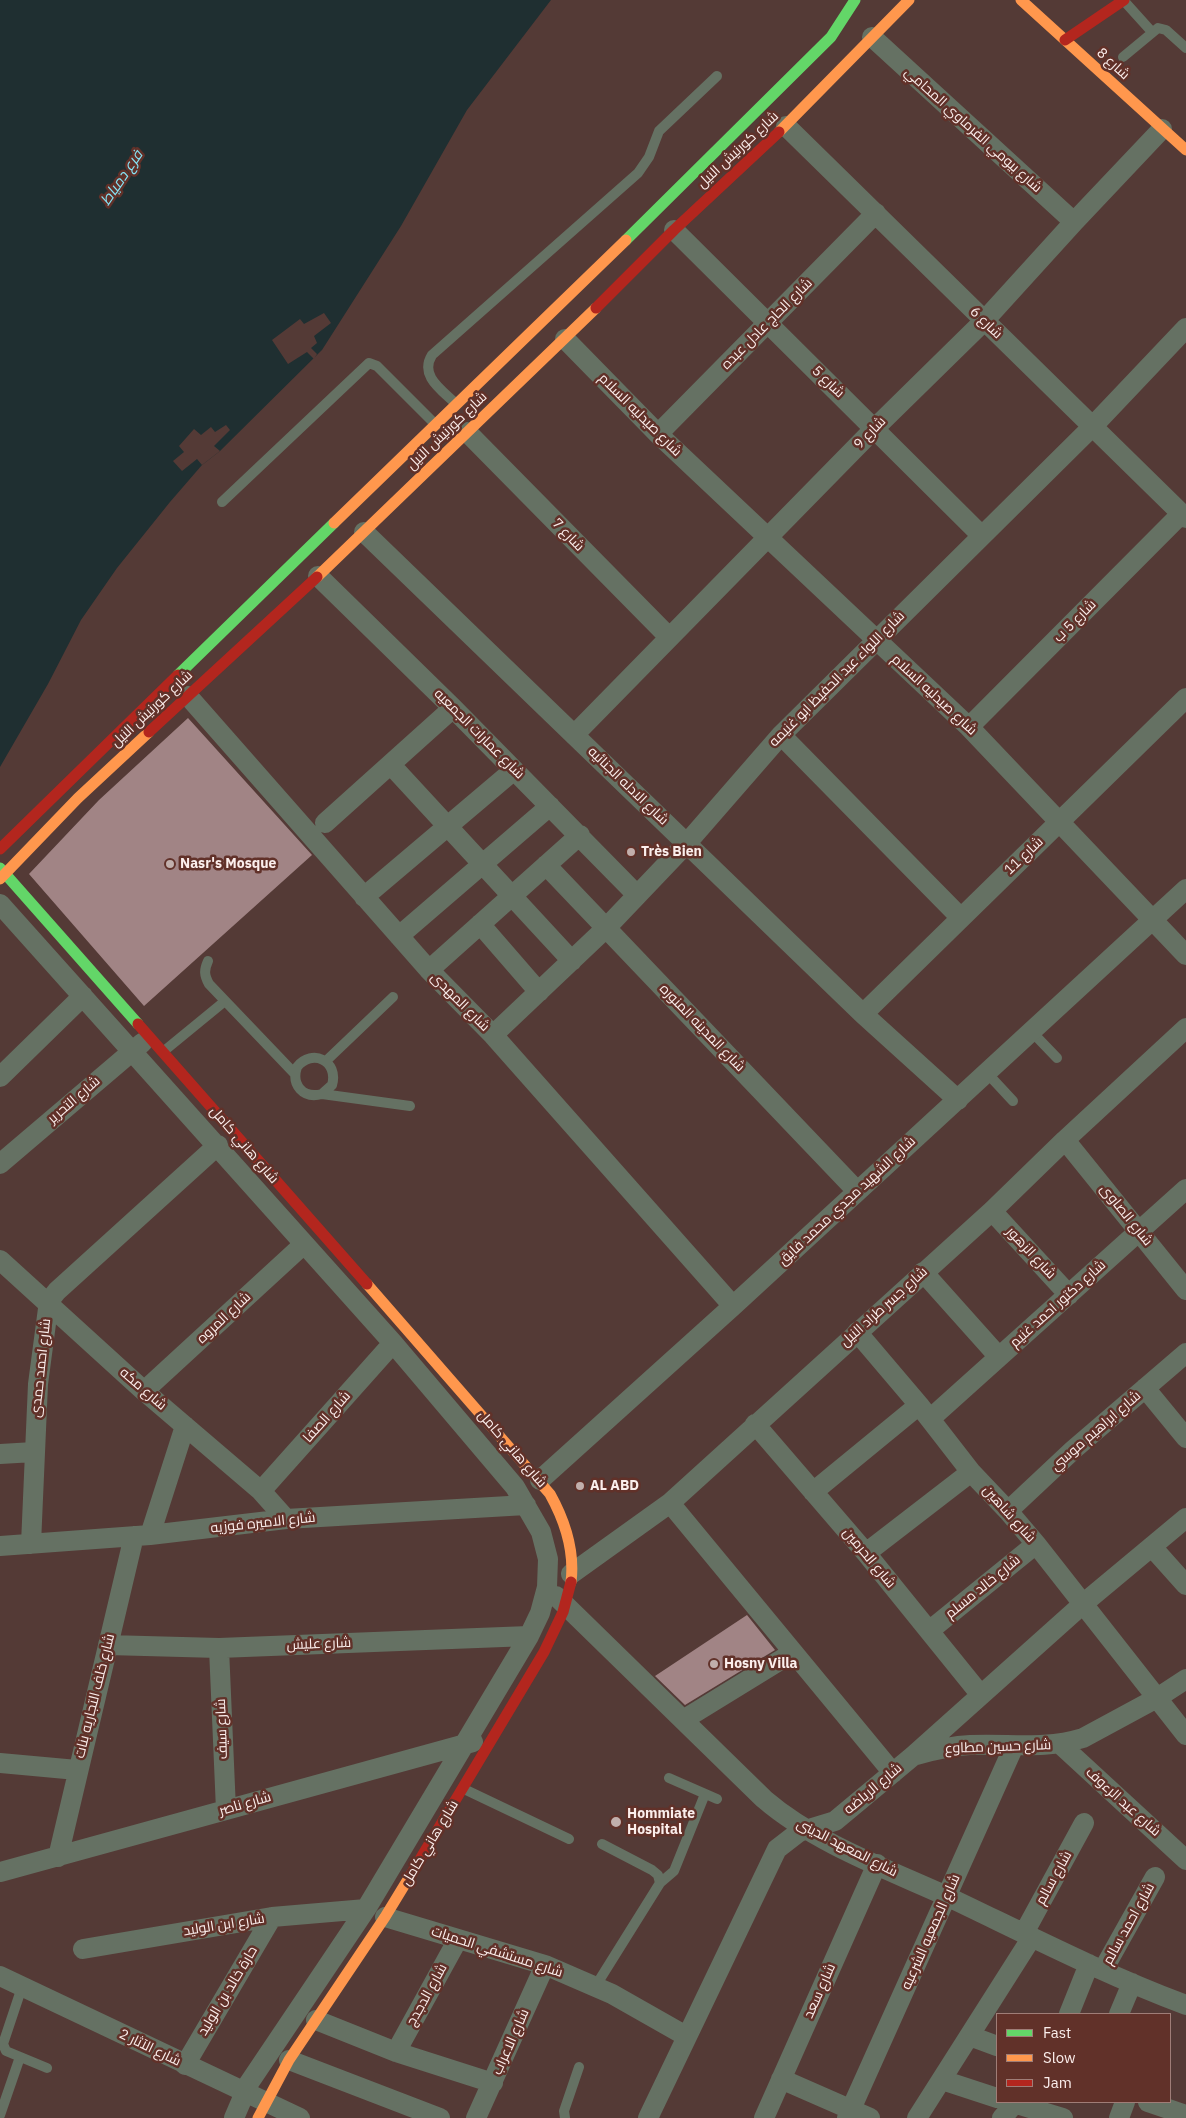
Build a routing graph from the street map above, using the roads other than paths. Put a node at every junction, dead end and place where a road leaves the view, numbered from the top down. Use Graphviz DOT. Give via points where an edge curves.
graph roads {
  1 [pos="855,0"];
  2 [pos="896,0"];
  3 [pos="909,0"];
  4 [pos="1021,0"];
  5 [pos="1124,0"];
  6 [pos="896,14"];
  7 [pos="1152,32"];
  8 [pos="872,37"];
  9 [pos="1065,40"];
  10 [pos="1186,48"];
  11 [pos="1123,57"];
  12 [pos="717,76"];
  13 [pos="786,126"];
  14 [pos="1162,129"];
  15 [pos="1186,150"];
  16 [pos="876,213"];
  17 [pos="1074,222"];
  18 [pos="674,230"];
  19 [pos="984,321"];
  20 [pos="768,323"];
  21 [pos="1186,328"];
  22 [pos="565,339"];
  23 [pos="456,405"];
  24 [pos="436,424"];
  25 [pos="1093,426"];
  26 [pos="875,428"];
  27 [pos="468,432"];
  28 [pos="658,434"];
  29 [pos="222,502"];
  30 [pos="1184,516"];
  31 [pos="364,532"];
  32 [pos="981,535"];
  33 [pos="770,538"];
  34 [pos="318,576"];
  35 [pos="668,637"];
  36 [pos="876,640"];
  37 [pos="188,696"];
  38 [pos="1186,698"];
  39 [pos="453,708"];
  40 [pos="969,727"];
  41 [pos="574,734"];
  42 [pos="781,735"];
  43 [pos="391,765"];
  44 [pos="514,770"];
  45 [pos="550,806"];
  46 [pos="1060,821"];
  47 [pos="325,823"];
  48 [pos="448,826"];
  49 [pos="580,835"];
  50 [pos="687,843"];
  51 [pos="0,849"];
  52 [pos="482,864"];
  53 [pos="546,866"];
  54 [pos="2,873"];
  55 [pos="1186,889"];
  56 [pos="637,895"];
  57 [pos="512,896"];
  58 [pos="364,897"];
  59 [pos="0,904"];
  60 [pos="961,918"];
  61 [pos="1153,920"];
  62 [pos="480,924"];
  63 [pos="606,928"];
  64 [pos="399,936"];
  65 [pos="1186,954"];
  66 [pos="208,961"];
  67 [pos="572,962"];
  68 [pos="429,970"];
  69 [pos="539,992"];
  70 [pos="83,996"];
  71 [pos="393,997"];
  72 [pos="225,1001"];
  73 [pos="863,1014"];
  74 [pos="1186,1028"];
  75 [pos="1032,1032"];
  76 [pos="493,1035"];
  77 [pos="149,1037"];
  78 [pos="132,1050"];
  79 [pos="163,1052"];
  80 [pos="1057,1058"];
  81 [pos="326,1061"];
  82 [pos="987,1073"];
  83 [pos="295,1074"];
  84 [pos="0,1077"];
  85 [pos="322,1094"];
  86 [pos="958,1100"];
  87 [pos="1013,1101"];
  88 [pos="410,1106"];
  89 [pos="1065,1140"];
  90 [pos="218,1145"];
  91 [pos="0,1164"];
  92 [pos="1186,1189"];
  93 [pos="857,1191"];
  94 [pos="992,1211"];
  95 [pos="1139,1229"];
  96 [pos="304,1244"];
  97 [pos="0,1260"];
  98 [pos="923,1272"];
  99 [pos="1186,1290"];
  100 [pos="1070,1295"];
  101 [pos="48,1306"];
  102 [pos="733,1306"];
  103 [pos="390,1330"];
  104 [pos="857,1332"];
  105 [pos="1186,1352"];
  106 [pos="999,1357"];
  107 [pos="1145,1388"];
  108 [pos="144,1391"];
  109 [pos="924,1412"];
  110 [pos="755,1424"];
  111 [pos="185,1426"];
  112 [pos="1186,1438"];
  113 [pos="34,1452"];
  114 [pos="0,1454"];
  115 [pos="971,1472"];
  116 [pos="540,1480"];
  117 [pos="261,1491"];
  118 [pos="813,1492"];
  119 [pos="670,1503"];
  120 [pos="526,1505"];
  121 [pos="1008,1511"];
  122 [pos="1186,1518"];
  123 [pos="286,1519"];
  124 [pos="142,1536"];
  125 [pos="31,1544"];
  126 [pos="1036,1544"];
  127 [pos="0,1546"];
  128 [pos="1152,1547"];
  129 [pos="866,1552"];
  130 [pos="571,1574"];
  131 [pos="1186,1585"];
  132 [pos="547,1587"];
  133 [pos="1084,1603"];
  134 [pos="565,1606"];
  135 [pos="929,1630"];
  136 [pos="529,1636"];
  137 [pos="108,1645"];
  138 [pos="219,1648"];
  139 [pos="792,1653"];
  140 [pos="1186,1678"];
  141 [pos="980,1694"];
  142 [pos="1157,1698"];
  143 [pos="683,1720"];
  144 [pos="1186,1735"];
  145 [pos="492,1740"];
  146 [pos="467,1742"];
  147 [pos="1060,1744"];
  148 [pos="1014,1746"];
  149 [pos="913,1756"];
  150 [pos="0,1763"];
  151 [pos="77,1770"];
  152 [pos="893,1773"];
  153 [pos="669,1778"];
  154 [pos="463,1788"];
  155 [pos="705,1794"];
  156 [pos="717,1799"];
  157 [pos="226,1810"];
  158 [pos="1084,1822"];
  159 [pos="808,1830"];
  160 [pos="569,1840"];
  161 [pos="602,1844"];
  162 [pos="58,1857"];
  163 [pos="1186,1860"];
  164 [pos="876,1864"];
  165 [pos="0,1872"];
  166 [pos="1155,1877"];
  167 [pos="660,1883"];
  168 [pos="946,1897"];
  169 [pos="366,1909"];
  170 [pos="272,1917"];
  171 [pos="385,1917"];
  172 [pos="1028,1935"];
  173 [pos="458,1939"];
  174 [pos="83,1949"];
  175 [pos="545,1965"];
  176 [pos="1096,1967"];
  177 [pos="0,1976"];
  178 [pos="1132,1983"];
  179 [pos="22,1987"];
  180 [pos="595,1987"];
  181 [pos="1172,2006"];
  182 [pos="1070,2013"];
  183 [pos="1119,2013"];
  184 [pos="316,2020"];
  185 [pos="686,2036"];
  186 [pos="970,2036"];
  187 [pos="996,2046"];
  188 [pos="396,2052"];
  189 [pos="20,2057"];
  190 [pos="289,2060"];
  191 [pos="185,2065"];
  192 [pos="579,2067"];
  193 [pos="46,2068"];
  194 [pos="781,2079"];
  195 [pos="942,2080"];
  196 [pos="493,2083"];
  197 [pos="244,2092"];
  198 [pos="996,2100"];
  199 [pos="1125,2103"];
  200 [pos="1151,2103"];
  201 [pos="1008,2104"];
  202 [pos="262,2110"];
  203 [pos="849,2113"];
  204 [pos="0,2115"];
  205 [pos="1186,2115"];
  206 [pos="1054,2117"];
  207 [pos="234,2118"];
  208 [pos="300,2118"];
  209 [pos="440,2118"];
  210 [pos="476,2118"];
  211 [pos="565,2118"];
  212 [pos="648,2118"];
  213 [pos="764,2118"];
  214 [pos="870,2118"];
  215 [pos="918,2118"];
  216 [pos="1118,2118"];
  1 -- 23 [label="main road, شارع كورنيش النيل" via="831,37 805,64"];
  2 -- 6 [label="main road"];
  3 -- 6 [label="main road, شارع كورنيش النيل"];
  4 -- 9 [label="main road, شارع 8"];
  5 -- 7 [label="lane"];
  5 -- 9 [label="main road"];
  6 -- 8 [label="main road, شارع كورنيش النيل"];
  7 -- 10 [label="lane" via="1162,28"];
  7 -- 11 [label="lane"];
  8 -- 13 [label="main road, شارع كورنيش النيل"];
  8 -- 17 [label="street, شارع بيومي الفرماوي المحامي"];
  9 -- 14 [label="main road, شارع 8"];
  12 -- 23 [label="lane" via="659,131 649,157 638,173 432,355 427,370 430,378"];
  13 -- 16 [label="street, شارع 6"];
  13 -- 18 [label="main road, شارع كورنيش النيل"];
  14 -- 15 [label="main road, شارع 8"];
  14 -- 17 [label="street, شارع 9"];
  16 -- 19 [label="street, شارع 6"];
  16 -- 20 [label="street, شارع الحاج عادل عبده"];
  17 -- 19 [label="street, شارع 9"];
  18 -- 20 [label="street, شارع 5"];
  18 -- 22 [label="main road, شارع كورنيش النيل"];
  19 -- 25 [label="street, شارع 6"];
  19 -- 26 [label="street, شارع 9"];
  20 -- 26 [label="street, شارع 5"];
  20 -- 28 [label="street, شارع الحاج عادل عبده"];
  21 -- 25 [label="street, شارع اللواء عبد الحفيظ ابو غنيمه"];
  22 -- 27 [label="main road, شارع كورنيش النيل"];
  22 -- 28 [label="street, شارع صيدليه السلام"];
  23 -- 24 [label="main road, شارع كورنيش النيل"];
  24 -- 29 [label="lane" via="377,366 369,363"];
  24 -- 51 [label="main road, شارع كورنيش النيل"];
  25 -- 30 [label="street, شارع 6"];
  25 -- 32 [label="street, شارع اللواء عبد الحفيظ ابو غنيمه"];
  26 -- 32 [label="street, شارع 5"];
  26 -- 33 [label="street, شارع 9"];
  27 -- 31 [label="main road, شارع كورنيش النيل"];
  27 -- 35 [label="street, شارع 7"];
  28 -- 33 [label="street, شارع صيدليه السلام"];
  30 -- 40 [label="street, شارع 5 ب"];
  31 -- 34 [label="main road, شارع كورنيش النيل"];
  31 -- 41 [label="street, شارع الادله الجنائيه"];
  32 -- 36 [label="street, شارع اللواء عبد الحفيظ ابو غنيمه"];
  33 -- 35 [label="street, شارع 9"];
  33 -- 36 [label="street, شارع صيدليه السلام"];
  34 -- 37 [label="main road, شارع كورنيش النيل"];
  34 -- 39 [label="street, شارع عمارات الجمعيه"];
  35 -- 41 [label="street, شارع 9"];
  36 -- 40 [label="street, شارع صيدليه السلام"];
  36 -- 42 [label="street, شارع اللواء عبد الحفيظ ابو غنيمه"];
  37 -- 54 [label="main road, شارع كورنيش النيل"];
  37 -- 58 [label="street, شارع المهدى"];
  38 -- 46 [label="street, شارع 11"];
  39 -- 43 [label="street"];
  39 -- 44 [label="street, شارع عمارات الجمعيه"];
  40 -- 46 [label="street, شارع صيدليه السلام"];
  41 -- 50 [label="street, شارع الادله الجنائيه"];
  42 -- 50 [label="street, شارع اللواء عبد الحفيظ ابو غنيمه"];
  42 -- 60 [label="street"];
  43 -- 47 [label="street"];
  43 -- 48 [label="street"];
  44 -- 45 [label="street, شارع عمارات الجمعيه"];
  44 -- 48 [label="street"];
  45 -- 49 [label="street, شارع عمارات الجمعيه"];
  45 -- 52 [label="street"];
  46 -- 60 [label="street, شارع 11"];
  46 -- 61 [label="street, شارع صيدليه السلام"];
  48 -- 52 [label="street"];
  48 -- 58 [label="street"];
  49 -- 53 [label="street"];
  49 -- 56 [label="street, شارع عمارات الجمعيه"];
  50 -- 56 [label="street, شارع اللواء عبد الحفيظ ابو غنيمه"];
  50 -- 73 [label="street, شارع الادله الجنائيه"];
  52 -- 57 [label="street"];
  52 -- 64 [label="street"];
  53 -- 57 [label="street"];
  53 -- 63 [label="street, شارع المدينه المنوره"];
  54 -- 77 [label="main road, شارع هاني كامل"];
  55 -- 61 [label="street, شارع الشهيد مجدي محمد فايق"];
  56 -- 63 [label="street, شارع اللواء عبد الحفيظ ابو غنيمه"];
  57 -- 62 [label="street"];
  57 -- 67 [label="street"];
  58 -- 64 [label="street, شارع المهدى"];
  59 -- 70 [label="street, شارع هاني كامل"];
  60 -- 73 [label="street, شارع 11"];
  61 -- 65 [label="street, شارع صيدليه السلام"];
  61 -- 75 [label="street, شارع الشهيد مجدي محمد فايق"];
  62 -- 68 [label="street"];
  62 -- 69 [label="street"];
  63 -- 67 [label="street, شارع اللواء عبد الحفيظ ابو غنيمه"];
  63 -- 93 [label="street, شارع المدينه المنوره"];
  64 -- 68 [label="street, شارع المهدى"];
  66 -- 72 [label="lane" via="204,968 208,984"];
  67 -- 69 [label="street, شارع اللواء عبد الحفيظ ابو غنيمه"];
  68 -- 76 [label="street, شارع المهدى"];
  69 -- 76 [label="street, شارع اللواء عبد الحفيظ ابو غنيمه"];
  70 -- 78 [label="street, شارع هاني كامل"];
  70 -- 84 [label="street"];
  71 -- 81 [label="lane"];
  72 -- 79 [label="lane"];
  72 -- 83 [label="lane"];
  73 -- 86 [label="street, شارع الادله الجنائيه"];
  74 -- 89 [label="street, شارع جسر طراد النيل"];
  75 -- 80 [label="lane"];
  75 -- 82 [label="street, شارع الشهيد مجدي محمد فايق"];
  76 -- 102 [label="street, شارع المهدى"];
  77 -- 78 [label="street, شارع التحرير"];
  77 -- 79 [label="main road, شارع هاني كامل"];
  78 -- 90 [label="street, شارع هاني كامل"];
  78 -- 91 [label="street, شارع التحرير"];
  79 -- 103 [label="main road, شارع هاني كامل"];
  81 -- 83 [label="lane" via="306,1058"];
  81 -- 85 [label="lane" via="334,1079"];
  82 -- 86 [label="street, شارع الشهيد مجدي محمد فايق"];
  82 -- 87 [label="lane"];
  83 -- 85 [label="lane" via="295,1081 302,1092 315,1096"];
  85 -- 88 [label="lane"];
  86 -- 93 [label="street, شارع الشهيد مجدي محمد فايق"];
  89 -- 94 [label="street, شارع جسر طراد النيل"];
  89 -- 95 [label="street, شارع الصاوى"];
  90 -- 96 [label="street, شارع هاني كامل"];
  90 -- 101 [label="street, شارع احمد حمدى" via="57,1292"];
  92 -- 95 [label="street, شارع دكتور احمد غنيم"];
  93 -- 102 [label="street, شارع الشهيد مجدي محمد فايق"];
  94 -- 98 [label="street, شارع جسر طراد النيل"];
  94 -- 100 [label="street, شارع الزهور"];
  95 -- 99 [label="street, شارع الصاوى"];
  95 -- 100 [label="street, شارع دكتور احمد غنيم"];
  96 -- 103 [label="street, شارع هاني كامل"];
  96 -- 108 [label="street, شارع المروه"];
  97 -- 101 [label="street, شارع مكه"];
  98 -- 104 [label="street, شارع جسر طراد النيل"];
  98 -- 106 [label="street"];
  100 -- 106 [label="street, شارع دكتور احمد غنيم"];
  101 -- 108 [label="street, شارع مكه"];
  101 -- 113 [label="street, شارع احمد حمدى" via="39,1368"];
  102 -- 116 [label="street, شارع الشهيد مجدي محمد فايق"];
  103 -- 116 [label="main road, شارع هاني كامل"];
  103 -- 117 [label="street, شارع الصفا"];
  103 -- 120 [label="street, شارع هاني كامل"];
  104 -- 109 [label="street, شارع شاهين"];
  104 -- 110 [label="street, شارع جسر طراد النيل"];
  105 -- 107 [label="street, شارع ابراهيم موسي"];
  106 -- 109 [label="street, شارع دكتور احمد غنيم"];
  107 -- 112 [label="street"];
  107 -- 121 [label="street, شارع ابراهيم موسي"];
  108 -- 111 [label="street, شارع مكه"];
  109 -- 115 [label="street, شارع شاهين"];
  109 -- 118 [label="street, شارع دكتور احمد غنيم"];
  110 -- 118 [label="street, شارع الحرمين"];
  110 -- 119 [label="street, شارع جسر طراد النيل"];
  111 -- 117 [label="street, شارع مكه"];
  111 -- 124 [label="street, شارع خلف التجاريه بنات"];
  113 -- 114 [label="street"];
  113 -- 125 [label="street, شارع احمد حمدى"];
  115 -- 121 [label="street, شارع شاهين"];
  115 -- 129 [label="street"];
  116 -- 130 [label="main road, شارع هاني كامل" via="565,1523 572,1552"];
  117 -- 123 [label="street, شارع مكه"];
  118 -- 129 [label="street, شارع الحرمين"];
  119 -- 130 [label="street, شارع جسر طراد النيل"];
  119 -- 139 [label="street"];
  120 -- 123 [label="street, شارع الاميره فوزيه"];
  120 -- 132 [label="street, شارع هاني كامل" via="541,1532 548,1559"];
  121 -- 126 [label="street, شارع شاهين"];
  122 -- 128 [label="street, شارع الرياضه"];
  123 -- 124 [label="street, شارع الاميره فوزيه"];
  124 -- 125 [label="street, شارع الاميره فوزيه"];
  124 -- 137 [label="street, شارع خلف التجاريه بنات"];
  125 -- 127 [label="street, شارع الاميره فوزيه"];
  126 -- 133 [label="street, شارع شاهين"];
  126 -- 135 [label="street, شارع خالد مسلم"];
  128 -- 131 [label="street"];
  128 -- 133 [label="street, شارع الرياضه"];
  129 -- 135 [label="street, شارع الحرمين"];
  130 -- 134 [label="main road, شارع هاني كامل"];
  132 -- 134 [label="street, شارع المعهد الدينى"];
  132 -- 136 [label="street, شارع هاني كامل" via="540,1614"];
  133 -- 141 [label="street, شارع الرياضه"];
  133 -- 142 [label="street, شارع شاهين"];
  134 -- 143 [label="street, شارع المعهد الدينى"];
  134 -- 145 [label="main road, شارع هاني كامل" via="544,1652"];
  135 -- 141 [label="street, شارع الحرمين"];
  136 -- 138 [label="street, شارع عليش"];
  136 -- 146 [label="street, شارع هاني كامل"];
  137 -- 138 [label="street, شارع عليش"];
  137 -- 151 [label="street, شارع خلف التجاريه بنات"];
  138 -- 157 [label="street, شارع سيف"];
  139 -- 143 [label="street"];
  139 -- 152 [label="street"];
  140 -- 142 [label="street, شارع حسين مطاوع"];
  141 -- 149 [label="street, شارع الرياضه"];
  142 -- 144 [label="street, شارع شاهين"];
  142 -- 147 [label="street, شارع حسين مطاوع" via="1083,1738"];
  143 -- 159 [label="street, شارع المعهد الدينى" via="764,1799"];
  145 -- 146 [label="street, شارع ناصر"];
  145 -- 154 [label="main road, شارع هاني كامل"];
  146 -- 157 [label="street, شارع ناصر"];
  146 -- 169 [label="street, شارع هاني كامل"];
  147 -- 148 [label="street, شارع حسين مطاوع"];
  147 -- 163 [label="street, شارع عبد الرءوف"];
  148 -- 149 [label="street, شارع حسين مطاوع" via="970,1745 941,1748"];
  148 -- 168 [label="street, شارع الجمعيه الشرعيه"];
  149 -- 152 [label="street, شارع الرياضه"];
  150 -- 151 [label="street"];
  151 -- 162 [label="street, شارع خلف التجاريه بنات"];
  152 -- 159 [label="street, شارع الرياضه" via="835,1821"];
  153 -- 155 [label="lane"];
  154 -- 160 [label="lane"];
  154 -- 171 [label="main road, شارع هاني كامل"];
  155 -- 156 [label="lane"];
  155 -- 167 [label="lane" via="674,1871"];
  157 -- 162 [label="street, شارع ناصر"];
  158 -- 172 [label="street, شارع سالم"];
  159 -- 164 [label="street, شارع المعهد الدينى"];
  159 -- 185 [label="street, شارع الرياضه" via="787,1839 777,1849"];
  161 -- 167 [label="lane" via="652,1870"];
  162 -- 165 [label="street, شارع ناصر"];
  164 -- 168 [label="street, شارع المعهد الدينى"];
  164 -- 194 [label="street, شارع سعد"];
  166 -- 176 [label="street, شارع احمد سالم"];
  167 -- 180 [label="lane"];
  168 -- 172 [label="street, شارع المعهد الدينى"];
  168 -- 203 [label="street, شارع الجمعيه الشرعيه"];
  169 -- 170 [label="street, شارع ابن الوليد"];
  169 -- 197 [label="street, شارع هاني كامل"];
  170 -- 174 [label="street, شارع ابن الوليد"];
  170 -- 191 [label="street, حارة خالد بن الوليد"];
  171 -- 173 [label="street, شارع مستشفي الحميات"];
  171 -- 184 [label="main road, شارع هاني كامل"];
  172 -- 176 [label="street, شارع المعهد الدينى"];
  172 -- 186 [label="street, شارع سالم"];
  173 -- 175 [label="street, شارع مستشفي الحميات"];
  173 -- 188 [label="street, شارع الدجدج"];
  175 -- 180 [label="street, شارع مستشفي الحميات"];
  175 -- 196 [label="street, شارع الاعراب"];
  176 -- 178 [label="street, شارع المعهد الدينى"];
  176 -- 182 [label="street, شارع احمد سالم"];
  177 -- 179 [label="street, شارع الآثار 2"];
  178 -- 181 [label="street, شارع المعهد الدينى"];
  178 -- 183 [label="street"];
  179 -- 189 [label="lane" via="4,2044 6,2051"];
  179 -- 191 [label="street, شارع الآثار 2"];
  180 -- 185 [label="street, شارع مستشفي الحميات"];
  184 -- 188 [label="street"];
  184 -- 190 [label="main road, شارع هاني كامل"];
  185 -- 212 [label="street, شارع الرياضه"];
  186 -- 187 [label="street"];
  186 -- 195 [label="street, شارع سالم"];
  188 -- 196 [label="street"];
  189 -- 193 [label="lane"];
  189 -- 204 [label="lane"];
  190 -- 202 [label="main road, شارع هاني كامل"];
  190 -- 209 [label="street"];
  191 -- 197 [label="street, شارع الآثار 2"];
  192 -- 211 [label="lane" via="564,2111"];
  194 -- 203 [label="street"];
  194 -- 213 [label="street, شارع سعد"];
  195 -- 198 [label="street"];
  195 -- 215 [label="street, شارع سالم"];
  196 -- 210 [label="street, شارع الاعراب"];
  197 -- 202 [label="street, شارع الآثار 2"];
  197 -- 207 [label="street, شارع هاني كامل"];
  199 -- 216 [label="street"];
  200 -- 205 [label="street"];
  201 -- 206 [label="street"];
  202 -- 208 [label="street, شارع الآثار 2"];
  203 -- 214 [label="street"];
}
